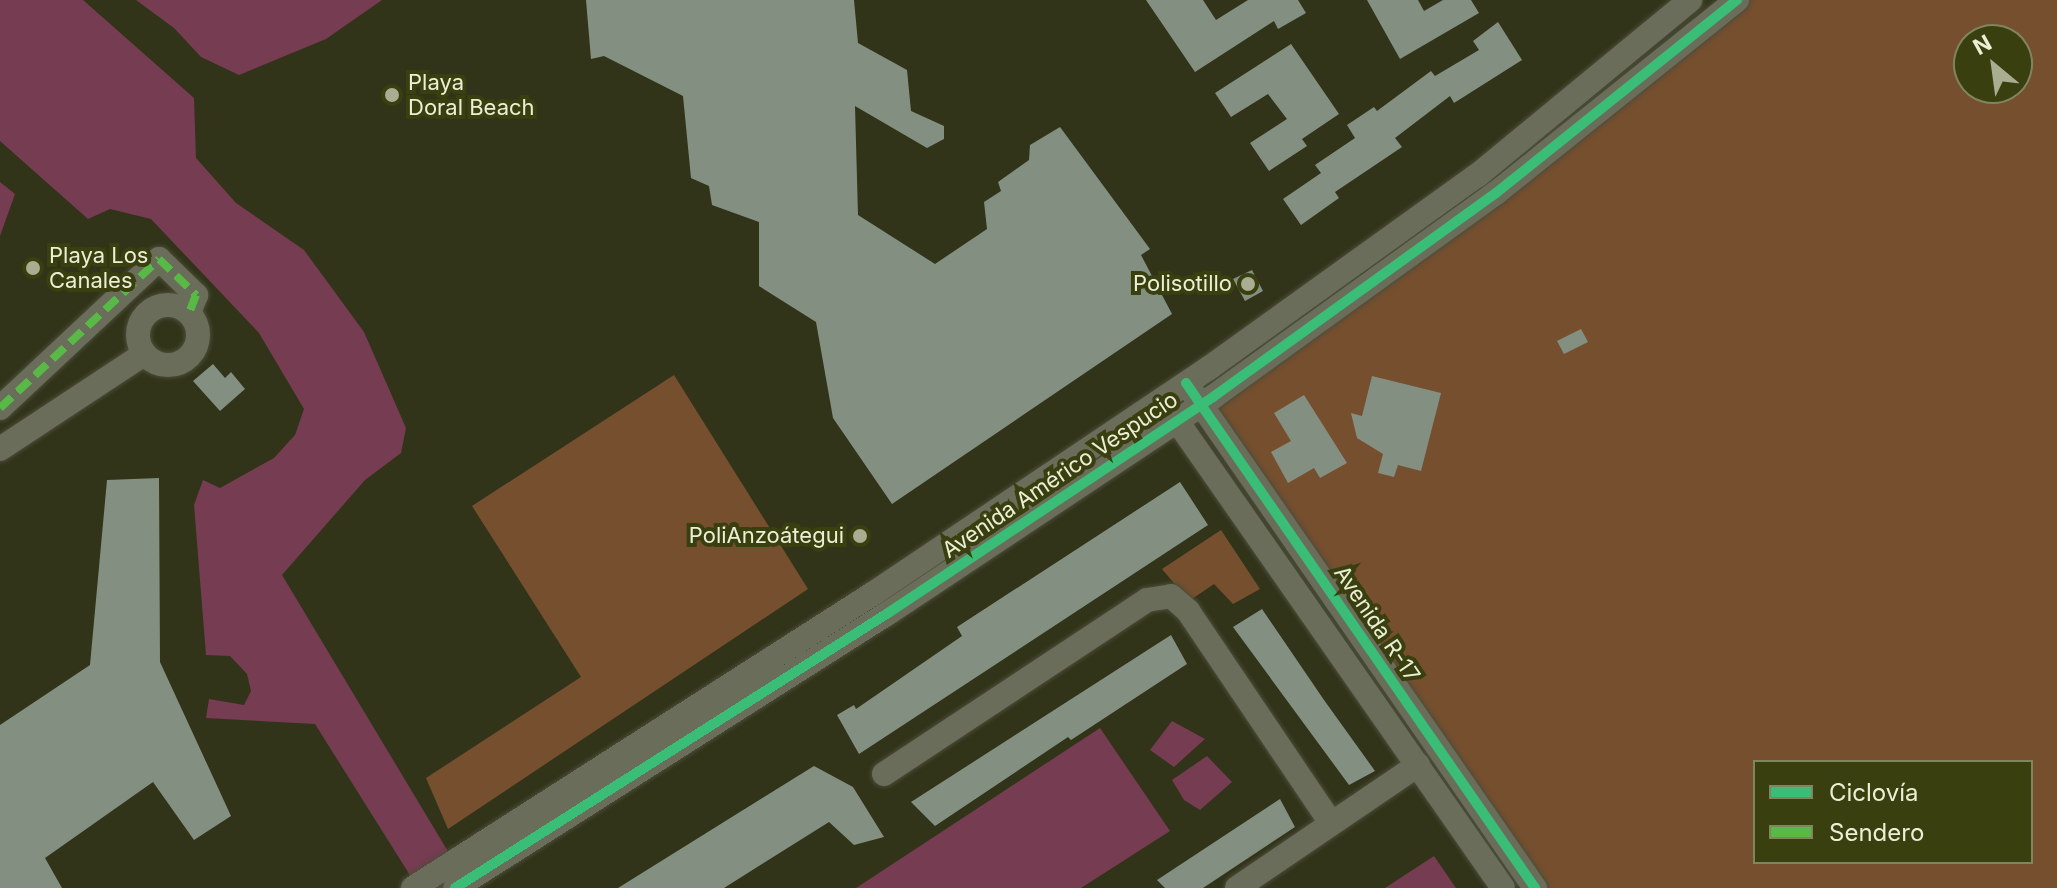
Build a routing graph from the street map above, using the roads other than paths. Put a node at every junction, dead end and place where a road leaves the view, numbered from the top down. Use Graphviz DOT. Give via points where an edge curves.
graph roads {
  1 [pos="1690,0"];
  2 [pos="1737,0"];
  3 [pos="189,313"];
  4 [pos="144,354"];
  5 [pos="1186,383"];
  6 [pos="1162,400"];
  7 [pos="1201,405"];
  8 [pos="0,408"];
  9 [pos="1177,421"];
  10 [pos="0,449"];
  11 [pos="1418,765"];
  12 [pos="884,774"];
  13 [pos="1331,823"];
  14 [pos="476,861"];
  15 [pos="413,888"];
  16 [pos="455,888"];
  17 [pos="1237,888"];
  18 [pos="1503,888"];
  19 [pos="1535,888"];
  1 -- 5 [label="street, Avenida Américo Vespucio" via="1478,175"];
  2 -- 7 [label="street, Avenida Américo Vespucio" via="1496,193"];
  3 -- 4 [label="street" via="163,305 149,312 138,332"];
  3 -- 4 [label="street" via="199,331 192,355 170,366"];
  3 -- 8 [label="street" via="196,295 159,259"];
  4 -- 10 [label="street"];
  5 -- 6 [label="street, Avenida Américo Vespucio"];
  5 -- 7 [label="street, Avenida R-17"];
  6 -- 9 [label="street"];
  6 -- 14 [label="street, Avenida Américo Vespucio"];
  7 -- 9 [label="street, Avenida Américo Vespucio"];
  7 -- 19 [label="street, Avenida R-17"];
  9 -- 11 [label="street"];
  9 -- 14 [label="street, Avenida Américo Vespucio" via="888,613"];
  11 -- 13 [label="street"];
  11 -- 18 [label="street"];
  12 -- 13 [label="street" via="1147,600 1171,596 1188,611"];
  13 -- 17 [label="street"];
  14 -- 15 [label="street, Avenida Américo Vespucio"];
  14 -- 16 [label="street, Avenida Américo Vespucio"];
}
